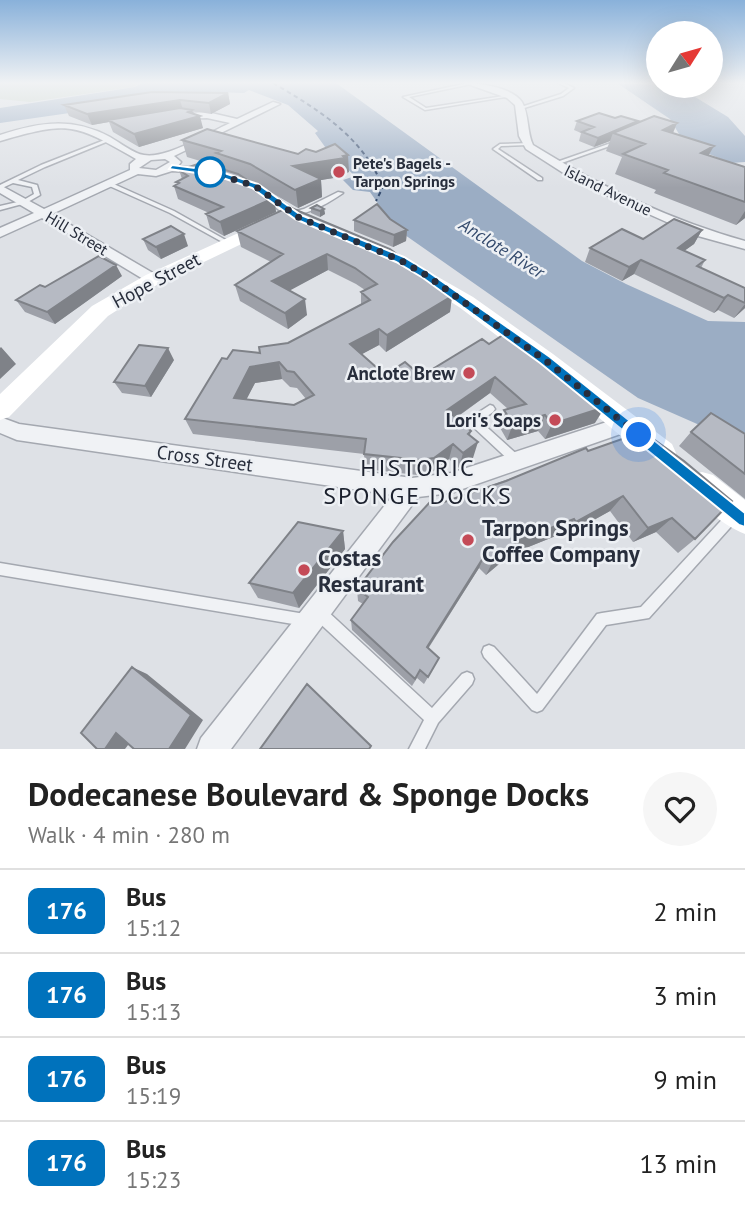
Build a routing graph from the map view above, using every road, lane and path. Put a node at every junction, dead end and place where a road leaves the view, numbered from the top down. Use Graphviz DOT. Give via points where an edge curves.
graph roads {
  1 [pos="220,118"];
  2 [pos="247,118"];
  3 [pos="522,118"];
  4 [pos="238,122"];
  5 [pos="113,127"];
  6 [pos="92,131"];
  7 [pos="209,136"];
  8 [pos="0,138"];
  9 [pos="222,139"];
  10 [pos="626,139"];
  11 [pos="109,140"];
  12 [pos="527,144"];
  13 [pos="167,156"];
  14 [pos="143,159"];
  15 [pos="554,164"];
  16 [pos="172,168"];
  17 [pos="136,171"];
  18 [pos="218,173"];
  19 [pos="540,179"];
  20 [pos="15,181"];
  21 [pos="245,182"];
  22 [pos="107,183"];
  23 [pos="0,188"];
  24 [pos="340,193"];
  25 [pos="24,202"];
  26 [pos="0,208"];
  27 [pos="43,213"];
  28 [pos="291,214"];
  29 [pos="325,229"];
  30 [pos="0,233"];
  31 [pos="228,243"];
  32 [pos="363,244"];
  33 [pos="745,245"];
  34 [pos="153,279"];
  35 [pos="490,409"];
  36 [pos="0,410"];
  37 [pos="625,424"];
  38 [pos="0,425"];
  39 [pos="517,461"];
  40 [pos="412,488"];
  41 [pos="741,516"];
  42 [pos="0,569"];
  43 [pos="314,617"];
  44 [pos="489,652"];
  45 [pos="467,679"];
  46 [pos="433,718"];
  47 [pos="212,749"];
  48 [pos="417,749"];
  1 -- 4 [label="street"];
  2 -- 4 [label="street"];
  3 -- 12 [label="street"];
  4 -- 7 [label="street"];
  5 -- 6 [label="street"];
  6 -- 8 [label="street" via="50,122"];
  6 -- 11 [label="street"];
  7 -- 9 [label="lane"];
  7 -- 13 [label="street"];
  10 -- 15 [label="lane"];
  11 -- 14 [label="street"];
  11 -- 20 [label="lane"];
  12 -- 15 [label="street, Island Avenue"];
  12 -- 19 [label="lane" via="495,149"];
  13 -- 14 [label="street"];
  13 -- 16 [label="street" via="176,162"];
  14 -- 17 [label="street" via="135,163"];
  15 -- 33 [label="street, Island Avenue" via="690,228"];
  16 -- 17 [label="street"];
  16 -- 18 [label="street"];
  17 -- 22 [label="street"];
  20 -- 23 [label="lane"];
  20 -- 25 [label="lane" via="37,190 37,195"];
  21 -- 28 [label="street"];
  22 -- 27 [label="street"];
  22 -- 31 [label="lane"];
  23 -- 25 [label="street, Hill Street"];
  24 -- 28 [label="lane, Hope Street"];
  25 -- 26 [label="lane"];
  25 -- 27 [label="street, Hill Street"];
  27 -- 30 [label="street"];
  27 -- 34 [label="street, Hill Street"];
  28 -- 29 [label="street"];
  28 -- 31 [label="street, Hope Street"];
  31 -- 34 [label="street, Hope Street"];
  32 -- 37 [label="street" via="400,260 466,302"];
  34 -- 36 [label="street, Hope Street" via="100,311"];
  35 -- 39 [label="lane" via="473,421"];
  37 -- 39 [label="street, Cross Street"];
  37 -- 41 [label="street"];
  38 -- 40 [label="street, Cross Street" via="17,432"];
  39 -- 40 [label="street, Cross Street" via="451,483"];
  40 -- 43 [label="street"];
  41 -- 44 [label="lane" via="644,613 602,619 537,705"];
  42 -- 43 [label="lane"];
  43 -- 46 [label="lane"];
  43 -- 47 [label="street"];
  45 -- 46 [label="lane"];
  46 -- 48 [label="lane"];
}
